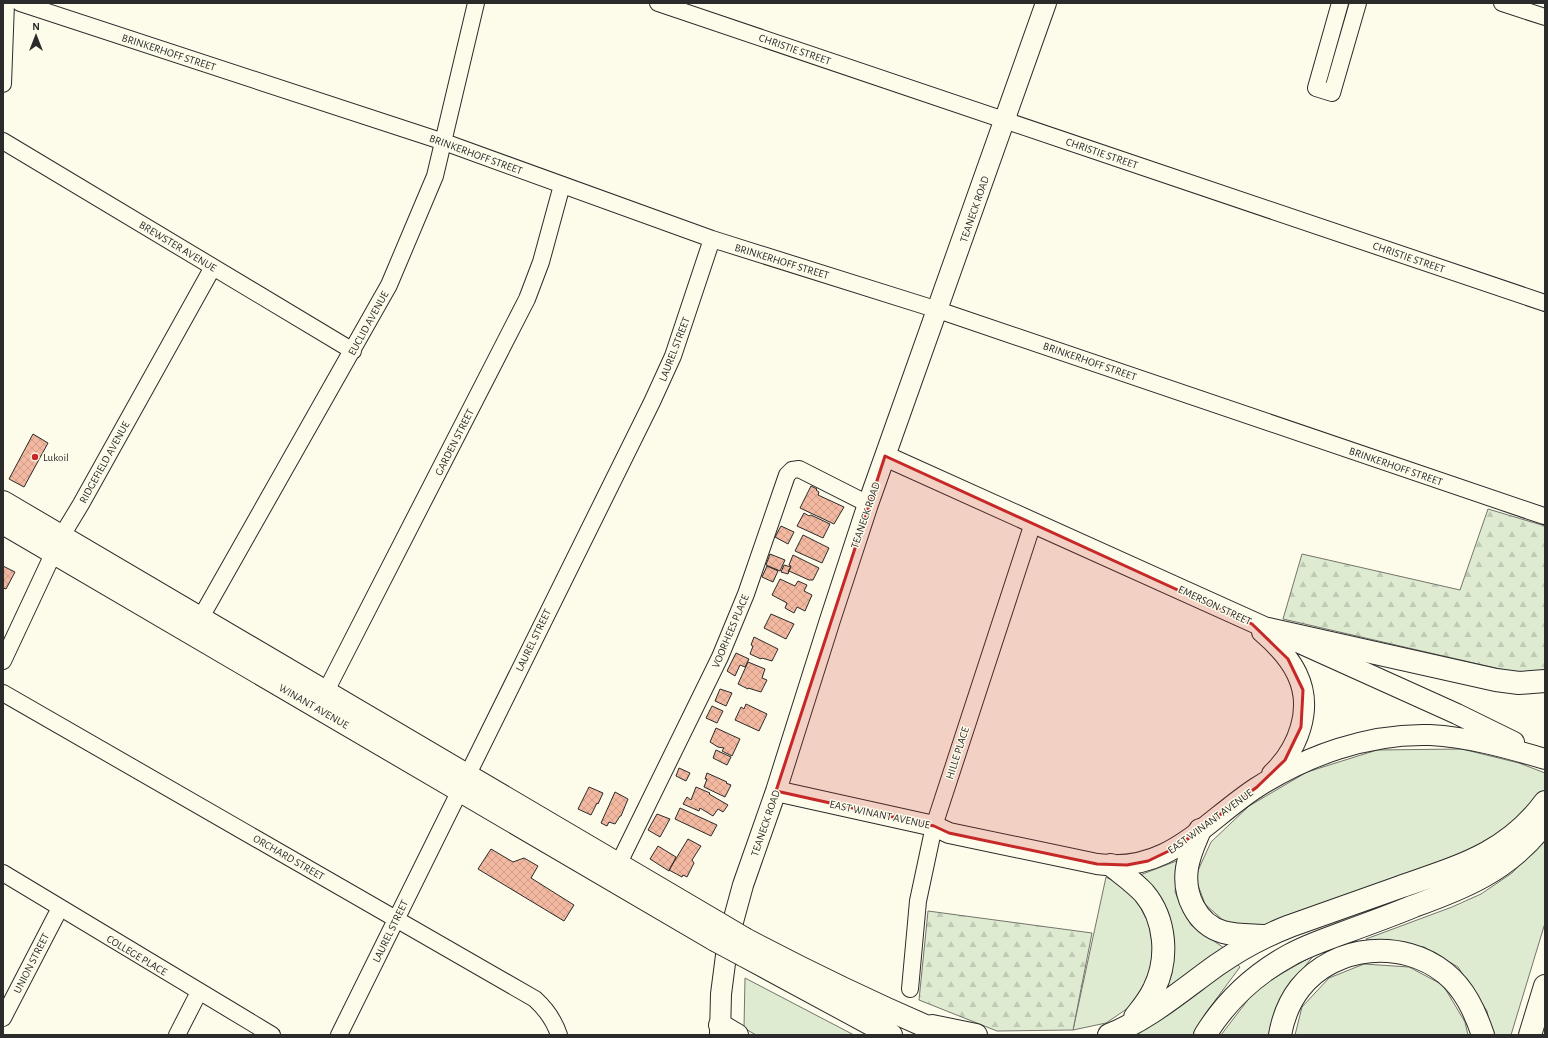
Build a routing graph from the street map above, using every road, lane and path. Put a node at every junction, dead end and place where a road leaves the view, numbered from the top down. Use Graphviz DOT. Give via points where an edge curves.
graph roads {
  1 [pos="6,3"];
  2 [pos="20,3"];
  3 [pos="476,3"];
  4 [pos="658,3"];
  5 [pos="1046,3"];
  6 [pos="1502,3"];
  7 [pos="1349,4"];
  8 [pos="1545,17"];
  9 [pos="3,84"];
  10 [pos="1005,120"];
  11 [pos="3,141"];
  12 [pos="444,142"];
  13 [pos="562,185"];
  14 [pos="712,239"];
  15 [pos="213,267"];
  16 [pos="1545,302"];
  17 [pos="938,310"];
  18 [pos="352,351"];
  19 [pos="885,456"];
  20 [pos="3,502"];
  21 [pos="868,504"];
  22 [pos="1544,516"];
  23 [pos="3,522"];
  24 [pos="1033,523"];
  25 [pos="58,545"];
  26 [pos="200,619"];
  27 [pos="1244,619"];
  28 [pos="1268,629"];
  29 [pos="3,661"];
  30 [pos="1545,681"];
  31 [pos="326,692"];
  32 [pos="3,693"];
  33 [pos="1545,756"];
  34 [pos="1545,759"];
  35 [pos="463,783"];
  36 [pos="776,791"];
  37 [pos="1249,793"];
  38 [pos="1545,802"];
  39 [pos="1545,822"];
  40 [pos="934,826"];
  41 [pos="1200,830"];
  42 [pos="618,865"];
  43 [pos="1111,865"];
  44 [pos="3,873"];
  45 [pos="60,908"];
  46 [pos="396,918"];
  47 [pos="717,932"];
  48 [pos="1266,936"];
  49 [pos="744,947"];
  50 [pos="1545,986"];
  51 [pos="910,989"];
  52 [pos="199,992"];
  53 [pos="3,1018"];
  54 [pos="920,1024"];
  55 [pos="1118,1031"];
  56 [pos="726,1032"];
  57 [pos="1207,1032"];
  58 [pos="177,1035"];
  59 [pos="272,1035"];
  60 [pos="339,1035"];
  61 [pos="559,1035"];
  62 [pos="891,1035"];
  63 [pos="946,1035"];
  64 [pos="976,1035"];
  65 [pos="1280,1035"];
  66 [pos="1483,1035"];
  67 [pos="1530,1035"];
  1 -- 9 [label="street"];
  2 -- 12 [label="street, BRINKERHOFF STREET"];
  3 -- 12 [label="street, EUCLID AVENUE"];
  4 -- 10 [label="street, CHRISTIE STREET"];
  5 -- 10 [label="main road, TEANECK ROAD"];
  6 -- 8 [label="street"];
  7 -- 7 [label="street" via="1332,92 1316,88"];
  10 -- 16 [label="street, CHRISTIE STREET"];
  10 -- 17 [label="main road, TEANECK ROAD"];
  11 -- 15 [label="street, BREWSTER AVENUE"];
  12 -- 13 [label="street, BRINKERHOFF STREET"];
  12 -- 18 [label="street, EUCLID AVENUE" via="435,176 389,285"];
  13 -- 14 [label="street, BRINKERHOFF STREET"];
  13 -- 31 [label="street, GARDEN STREET" via="542,262 527,298"];
  14 -- 17 [label="street, BRINKERHOFF STREET"];
  14 -- 35 [label="street, LAUREL STREET" via="678,342 658,388"];
  15 -- 18 [label="street, BREWSTER AVENUE"];
  15 -- 25 [label="street, RIDGEFIELD AVENUE"];
  17 -- 19 [label="main road, TEANECK ROAD"];
  17 -- 22 [label="street, BRINKERHOFF STREET"];
  18 -- 26 [label="street, EUCLID AVENUE"];
  19 -- 21 [label="main road, TEANECK ROAD"];
  19 -- 24 [label="main road, EMERSON STREET"];
  20 -- 25 [label="highway, WINANT AVENUE"];
  21 -- 36 [label="main road, TEANECK ROAD"];
  21 -- 42 [label="street, VOORHEES PLACE" via="799,469 792,470 787,475 746,594 720,657"];
  23 -- 25 [label="highway, WINANT AVENUE"];
  24 -- 27 [label="main road, EMERSON STREET"];
  24 -- 40 [label="street, HILLE PLACE"];
  25 -- 26 [label="highway, WINANT AVENUE"];
  25 -- 29 [label="street, RIDGEFIELD AVENUE"];
  25 -- 35 [label="highway, WINANT AVENUE"];
  26 -- 31 [label="highway, WINANT AVENUE"];
  27 -- 28 [label="main road, EMERSON STREET"];
  27 -- 37 [label="main road" via="1268,637 1288,659 1300,681 1304,706 1298,736 1290,753 1276,771"];
  28 -- 30 [label="highway" via="1501,681"];
  28 -- 33 [label="main road, EMERSON STREET"];
  31 -- 35 [label="highway, WINANT AVENUE"];
  32 -- 46 [label="street, ORCHARD STREET"];
  34 -- 37 [label="main road, EAST WINANT AVENUE" via="1457,738 1414,735 1384,738 1320,755 1274,777"];
  35 -- 42 [label="highway, WINANT AVENUE"];
  35 -- 46 [label="street, LAUREL STREET"];
  35 -- 47 [label="highway, WINANT AVENUE" via="625,889"];
  36 -- 40 [label="main road, EAST WINANT AVENUE"];
  36 -- 56 [label="main road, TEANECK ROAD" via="743,885 728,940 722,994"];
  37 -- 41 [label="main road, EAST WINANT AVENUE"];
  38 -- 48 [label="highway" via="1518,832 1480,857"];
  39 -- 57 [label="highway" via="1517,853 1475,882 1308,946 1278,961 1234,997"];
  40 -- 43 [label="main road, EAST WINANT AVENUE" via="950,833"];
  40 -- 51 [label="street, HILLE PLACE" via="918,901"];
  41 -- 43 [label="main road, EAST WINANT AVENUE" via="1158,857 1137,863"];
  41 -- 48 [label="highway" via="1187,866 1187,888 1192,905 1206,923 1223,932"];
  42 -- 47 [label="highway, WINANT AVENUE"];
  43 -- 55 [label="highway" via="1145,894 1160,924 1164,957 1159,979 1146,1004"];
  44 -- 45 [label="street, COLLEGE PLACE"];
  45 -- 52 [label="street, COLLEGE PLACE"];
  45 -- 53 [label="street, UNION STREET"];
  46 -- 60 [label="street, LAUREL STREET"];
  46 -- 61 [label="street, ORCHARD STREET" via="535,999 546,1009"];
  47 -- 49 [label="highway, bridge"];
  48 -- 55 [label="highway"];
  49 -- 54 [label="highway" via="809,973"];
  49 -- 62 [label="highway"];
  50 -- 67 [label="highway"];
  52 -- 58 [label="street"];
  52 -- 59 [label="street, COLLEGE PLACE"];
  54 -- 63 [label="highway"];
  54 -- 64 [label="highway"];
  65 -- 66 [label="highway" via="1285,1014 1294,996 1316,973 1346,956 1380,950 1415,956 1446,974 1469,1001"];
}
